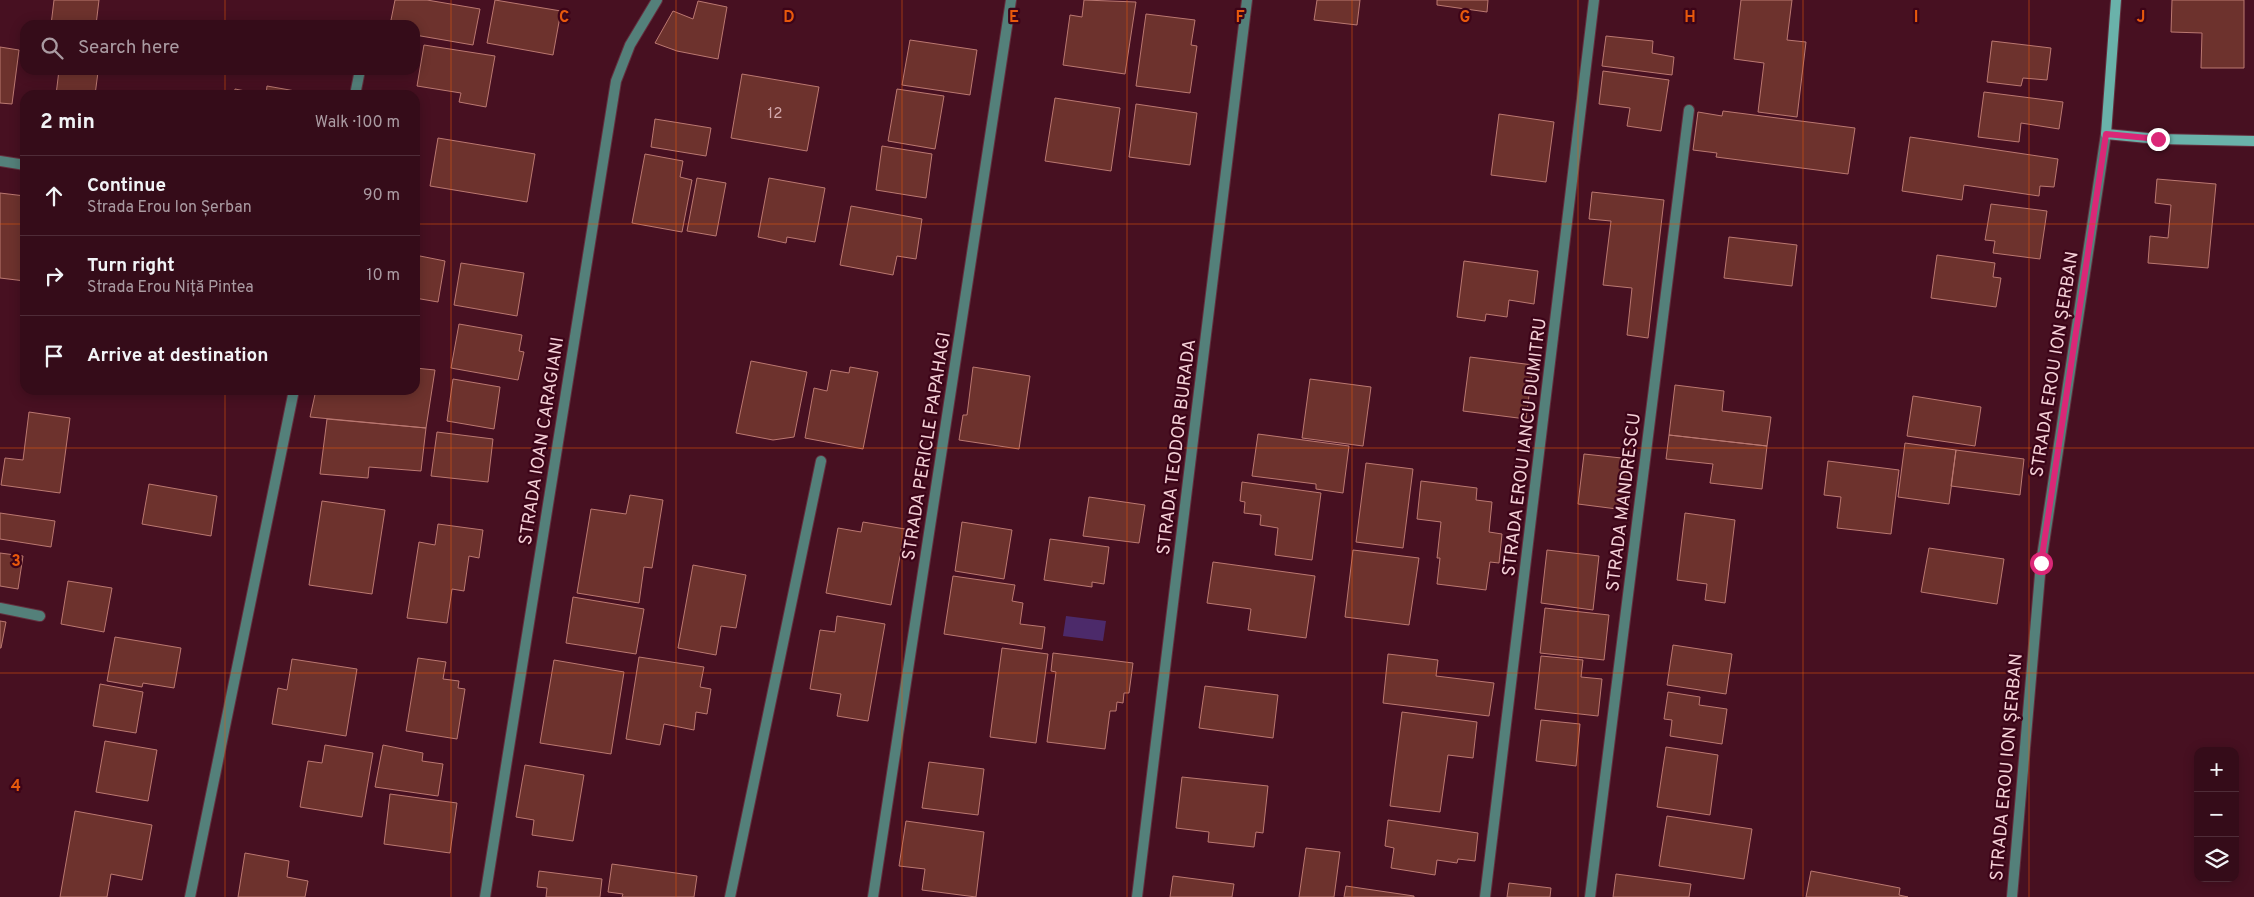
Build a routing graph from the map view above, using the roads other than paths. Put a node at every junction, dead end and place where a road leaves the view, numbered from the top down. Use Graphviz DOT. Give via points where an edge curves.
graph roads {
  1 [pos="657,0"];
  2 [pos="1011,0"];
  3 [pos="1247,0"];
  4 [pos="1594,0"];
  5 [pos="2116,0"];
  6 [pos="359,75"];
  7 [pos="356,90"];
  8 [pos="1689,110"];
  9 [pos="2106,134"];
  10 [pos="2254,141"];
  11 [pos="0,161"];
  12 [pos="20,164"];
  13 [pos="293,395"];
  14 [pos="821,461"];
  15 [pos="0,608"];
  16 [pos="40,616"];
  17 [pos="190,897"];
  18 [pos="485,897"];
  19 [pos="730,897"];
  20 [pos="873,897"];
  21 [pos="1137,897"];
  22 [pos="1485,897"];
  23 [pos="1590,897"];
  24 [pos="2012,897"];
  1 -- 18 [label="street, STRADA IOAN CARAGIANI" via="630,45 616,82"];
  2 -- 20 [label="street, STRADA PERICLE PAPAHAGI"];
  3 -- 21 [label="street, STRADA TEODOR BURADA"];
  4 -- 22 [label="street, STRADA EROU IANCU DUMITRU"];
  5 -- 9 [label="street"];
  6 -- 7 [label="street"];
  8 -- 23 [label="street, STRADA MANDRESCU"];
  9 -- 10 [label="street" via="2158,139"];
  9 -- 24 [label="street, STRADA EROU ION ȘERBAN" via="2041,563"];
  11 -- 12 [label="street"];
  13 -- 17 [label="street"];
  14 -- 19 [label="street"];
  15 -- 16 [label="street"];
}
